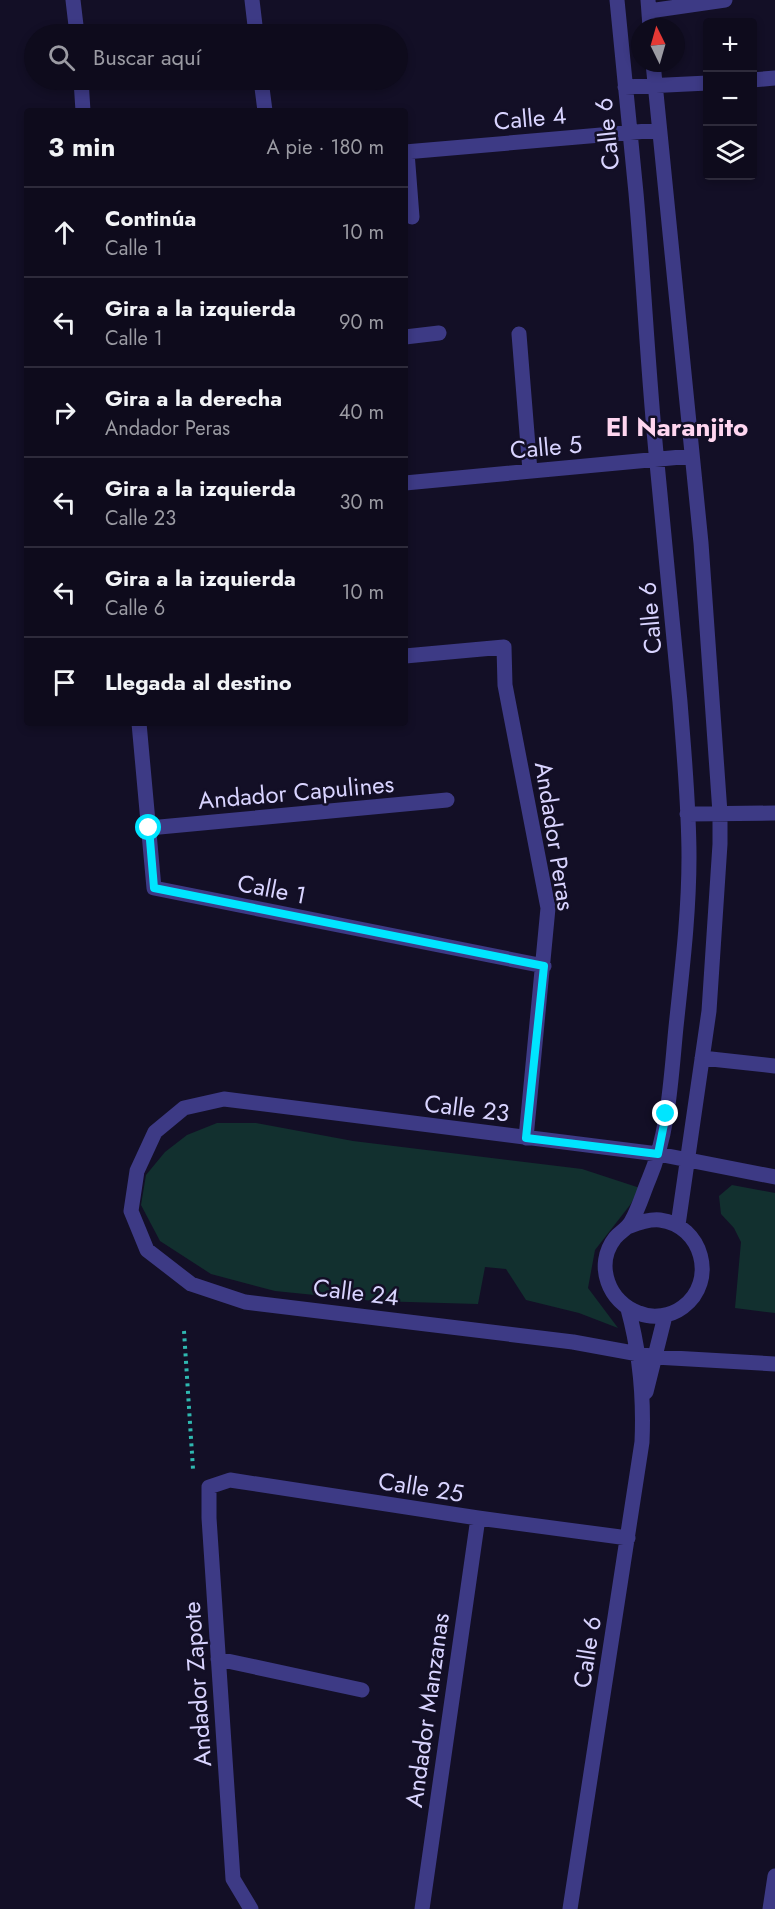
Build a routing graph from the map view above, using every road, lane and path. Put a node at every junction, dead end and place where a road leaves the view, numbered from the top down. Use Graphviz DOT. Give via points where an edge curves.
graph roads {
  1 [pos="74,0"];
  2 [pos="252,0"];
  3 [pos="617,0"];
  4 [pos="725,0"];
  5 [pos="649,6"];
  6 [pos="75,24"];
  7 [pos="255,24"];
  8 [pos="654,72"];
  9 [pos="775,78"];
  10 [pos="757,80"];
  11 [pos="703,83"];
  12 [pos="655,86"];
  13 [pos="625,87"];
  14 [pos="82,90"];
  15 [pos="262,90"];
  16 [pos="84,108"];
  17 [pos="265,108"];
  18 [pos="659,130"];
  19 [pos="629,132"];
  20 [pos="408,152"];
  21 [pos="408,174"];
  22 [pos="412,217"];
  23 [pos="439,333"];
  24 [pos="519,334"];
  25 [pos="408,337"];
  26 [pos="692,456"];
  27 [pos="656,459"];
  28 [pos="530,471"];
  29 [pos="408,483"];
  30 [pos="408,656"];
  31 [pos="139,726"];
  32 [pos="447,800"];
  33 [pos="720,813"];
  34 [pos="775,813"];
  35 [pos="687,814"];
  36 [pos="149,828"];
  37 [pos="544,966"];
  38 [pos="702,1058"];
  39 [pos="775,1066"];
  40 [pos="224,1100"];
  41 [pos="526,1138"];
  42 [pos="658,1154"];
  43 [pos="688,1161"];
  44 [pos="775,1176"];
  45 [pos="678,1225"];
  46 [pos="630,1226"];
  47 [pos="628,1309"];
  48 [pos="665,1316"];
  49 [pos="184,1331"];
  50 [pos="637,1354"];
  51 [pos="655,1357"];
  52 [pos="775,1364"];
  53 [pos="644,1401"];
  54 [pos="209,1486"];
  55 [pos="478,1518"];
  56 [pos="628,1538"];
  57 [pos="218,1659"];
  58 [pos="362,1690"];
  59 [pos="775,1876"];
  60 [pos="251,1909"];
  61 [pos="422,1909"];
  62 [pos="570,1909"];
  63 [pos="770,1909"];
  1 -- 6 [label="street"];
  2 -- 7 [label="street"];
  3 -- 13 [label="street, Calle 6"];
  4 -- 5 [label="street"];
  8 -- 12 [label="street"];
  9 -- 10 [label="street"];
  11 -- 12 [label="street"];
  12 -- 13 [label="street"];
  12 -- 18 [label="street"];
  13 -- 19 [label="street, Calle 6"];
  14 -- 16 [label="street"];
  15 -- 17 [label="street"];
  18 -- 19 [label="street, Calle 4"];
  18 -- 26 [label="street"];
  19 -- 20 [label="street, Calle 4"];
  19 -- 27 [label="street, Calle 6"];
  21 -- 22 [label="street"];
  23 -- 25 [label="street"];
  24 -- 28 [label="street"];
  26 -- 27 [label="street, Calle 5"];
  26 -- 33 [label="street"];
  27 -- 28 [label="street, Calle 5"];
  27 -- 35 [label="street, Calle 6"];
  28 -- 29 [label="street, Calle 5"];
  30 -- 37 [label="street, Andador Peras" via="504,647 505,686 548,908"];
  31 -- 36 [label="street, Calle 1"];
  32 -- 36 [label="street, Andador Capulines"];
  33 -- 34 [label="street"];
  33 -- 35 [label="street"];
  33 -- 38 [label="street" via="709,1011"];
  35 -- 42 [label="street, Calle 6" via="687,918 669,1094"];
  36 -- 37 [label="street, Calle 1" via="154,888"];
  37 -- 41 [label="street, Andador Peras"];
  38 -- 39 [label="street"];
  38 -- 43 [label="street"];
  40 -- 41 [label="street, Calle 23"];
  40 -- 50 [label="street, Calle 24" via="184,1108 155,1132 137,1171 131,1211 147,1250 191,1284 245,1302 573,1342"];
  41 -- 42 [label="street, Calle 23"];
  42 -- 43 [label="street, Calle 23"];
  42 -- 46 [label="street, Calle 6"];
  43 -- 44 [label="street, Calle 23"];
  43 -- 45 [label="street"];
  45 -- 46 [label="street" via="645,1220"];
  45 -- 48 [label="street" via="693,1238 702,1256 702,1275 696,1293 683,1308"];
  46 -- 47 [label="street" via="615,1239 606,1257 606,1277 613,1295"];
  47 -- 48 [label="street" via="646,1316"];
  47 -- 50 [label="street, Calle 6"];
  48 -- 51 [label="street, Calle 6"];
  49 -- 54 [label="path" via="193,1469"];
  50 -- 51 [label="street, Calle 24"];
  50 -- 53 [label="street, Calle 6"];
  51 -- 52 [label="street, Calle 24"];
  51 -- 53 [label="street, Calle 6"];
  53 -- 56 [label="street, Calle 6"];
  54 -- 55 [label="street, Calle 25" via="230,1480"];
  54 -- 57 [label="street, Andador Zapote"];
  55 -- 56 [label="street, Calle 25"];
  55 -- 61 [label="street, Andador Manzanas"];
  56 -- 62 [label="street, Calle 6"];
  57 -- 58 [label="street"];
  57 -- 60 [label="street, Andador Zapote" via="233,1879"];
  59 -- 63 [label="street"];
}
